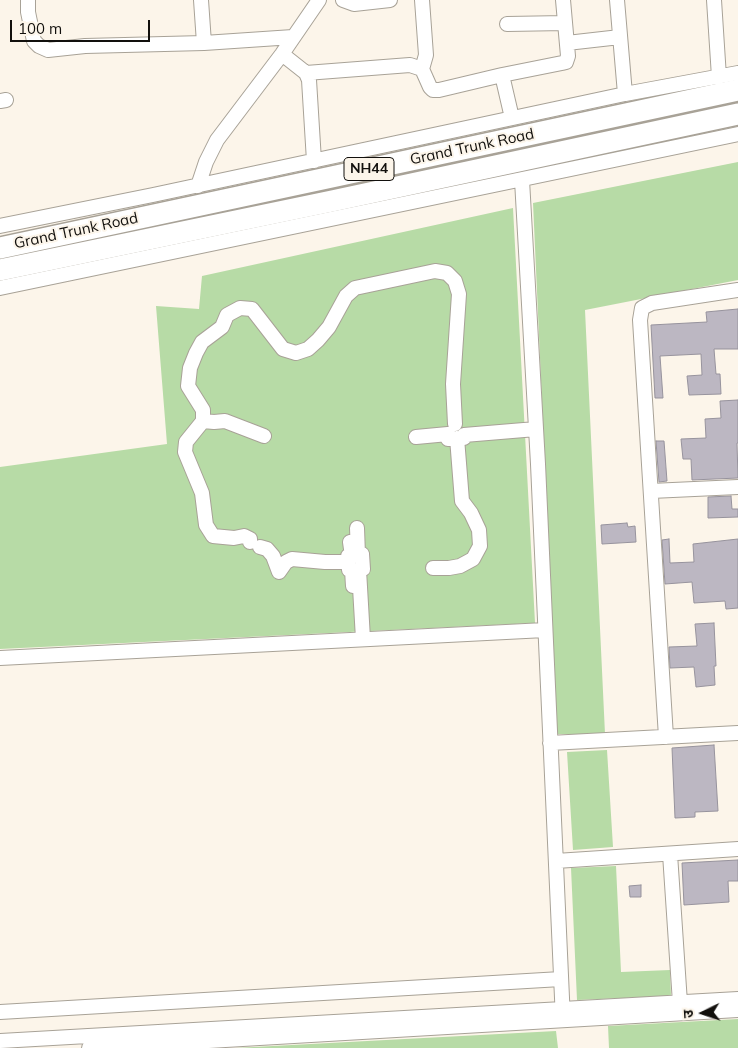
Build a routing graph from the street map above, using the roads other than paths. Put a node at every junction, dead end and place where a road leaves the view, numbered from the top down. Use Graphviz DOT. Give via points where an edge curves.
graph roads {
  1 [pos="28,0"];
  2 [pos="200,0"];
  3 [pos="319,0"];
  4 [pos="343,0"];
  5 [pos="390,0"];
  6 [pos="422,0"];
  7 [pos="563,0"];
  8 [pos="617,0"];
  9 [pos="714,0"];
  10 [pos="565,23"];
  11 [pos="507,24"];
  12 [pos="294,37"];
  13 [pos="620,37"];
  14 [pos="204,43"];
  15 [pos="567,43"];
  16 [pos="282,54"];
  17 [pos="422,69"];
  18 [pos="306,73"];
  19 [pos="738,73"];
  20 [pos="502,75"];
  21 [pos="719,77"];
  22 [pos="738,90"];
  23 [pos="625,94"];
  24 [pos="738,114"];
  25 [pos="512,118"];
  26 [pos="738,134"];
  27 [pos="314,161"];
  28 [pos="522,180"];
  29 [pos="198,186"];
  30 [pos="0,226"];
  31 [pos="0,248"];
  32 [pos="0,270"];
  33 [pos="0,288"];
  34 [pos="738,290"];
  35 [pos="203,421"];
  36 [pos="455,424"];
  37 [pos="536,426"];
  38 [pos="264,436"];
  39 [pos="457,438"];
  40 [pos="738,486"];
  41 [pos="651,491"];
  42 [pos="348,562"];
  43 [pos="433,568"];
  44 [pos="545,630"];
  45 [pos="359,639"];
  46 [pos="0,658"];
  47 [pos="738,733"];
  48 [pos="666,737"];
  49 [pos="550,743"];
  50 [pos="738,849"];
  51 [pos="670,854"];
  52 [pos="556,861"];
  53 [pos="561,979"];
  54 [pos="738,999"];
  55 [pos="680,1002"];
  56 [pos="738,1010"];
  57 [pos="0,1012"];
  58 [pos="563,1015"];
  59 [pos="0,1041"];
  60 [pos="89,1048"];
  1 -- 14 [label="street" via="34,41 48,50"];
  2 -- 14 [label="street"];
  3 -- 12 [label="street"];
  4 -- 5 [label="street" via="354,4"];
  6 -- 17 [label="street" via="426,56"];
  7 -- 10 [label="street"];
  8 -- 13 [label="street"];
  9 -- 21 [label="street"];
  10 -- 11 [label="street"];
  10 -- 15 [label="street"];
  12 -- 14 [label="street"];
  12 -- 16 [label="street"];
  13 -- 15 [label="street"];
  13 -- 23 [label="street"];
  15 -- 20 [label="street" via="566,62"];
  16 -- 18 [label="street"];
  16 -- 29 [label="street" via="217,140"];
  17 -- 18 [label="street" via="410,65"];
  17 -- 20 [label="street" via="433,90"];
  18 -- 27 [label="street" via="310,88"];
  19 -- 21 [label="street"];
  20 -- 25 [label="street"];
  21 -- 23 [label="street"];
  22 -- 31 [label="highway, Grand Trunk Road / NH44"];
  23 -- 25 [label="street"];
  24 -- 32 [label="highway, Grand Trunk Road / NH44"];
  25 -- 27 [label="street"];
  26 -- 28 [label="street"];
  27 -- 29 [label="street"];
  28 -- 33 [label="street"];
  28 -- 37 [label="street"];
  29 -- 30 [label="street"];
  34 -- 41 [label="street" via="652,303 642,308 640,320"];
  35 -- 36 [label="street" via="203,410 188,386 190,368 202,342 222,327 227,316 240,308 252,310 283,349 296,353 308,349 318,340 329,328 346,296 356,288 435,272 447,274 456,281 459,294 453,384"];
  35 -- 38 [label="street" via="225,421"];
  35 -- 42 [label="street" via="186,442 185,452 202,493 206,525 213,536 244,536 250,539 250,546 267,549 279,572 292,559"];
  36 -- 37 [label="street" via="462,424 464,428"];
  36 -- 39 [label="street" via="416,433 448,434 448,439"];
  37 -- 39 [label="street"];
  37 -- 44 [label="street"];
  39 -- 43 [label="street" via="462,501 479,530 480,546 473,559 460,566"];
  40 -- 41 [label="street"];
  41 -- 48 [label="street"];
  42 -- 45 [label="street" via="349,570 352,570"];
  42 -- 45 [label="street" via="348,556 352,556 353,529 358,555 362,554 363,569 359,570"];
  44 -- 45 [label="street"];
  44 -- 49 [label="street"];
  45 -- 46 [label="street"];
  47 -- 48 [label="street"];
  48 -- 49 [label="street"];
  49 -- 52 [label="street"];
  50 -- 51 [label="street"];
  51 -- 52 [label="street"];
  51 -- 55 [label="street"];
  52 -- 53 [label="street"];
  53 -- 57 [label="street"];
  53 -- 58 [label="street"];
  54 -- 55 [label="street"];
  55 -- 58 [label="street"];
  56 -- 58 [label="street"];
  58 -- 59 [label="street"];
  58 -- 60 [label="street"];
}
